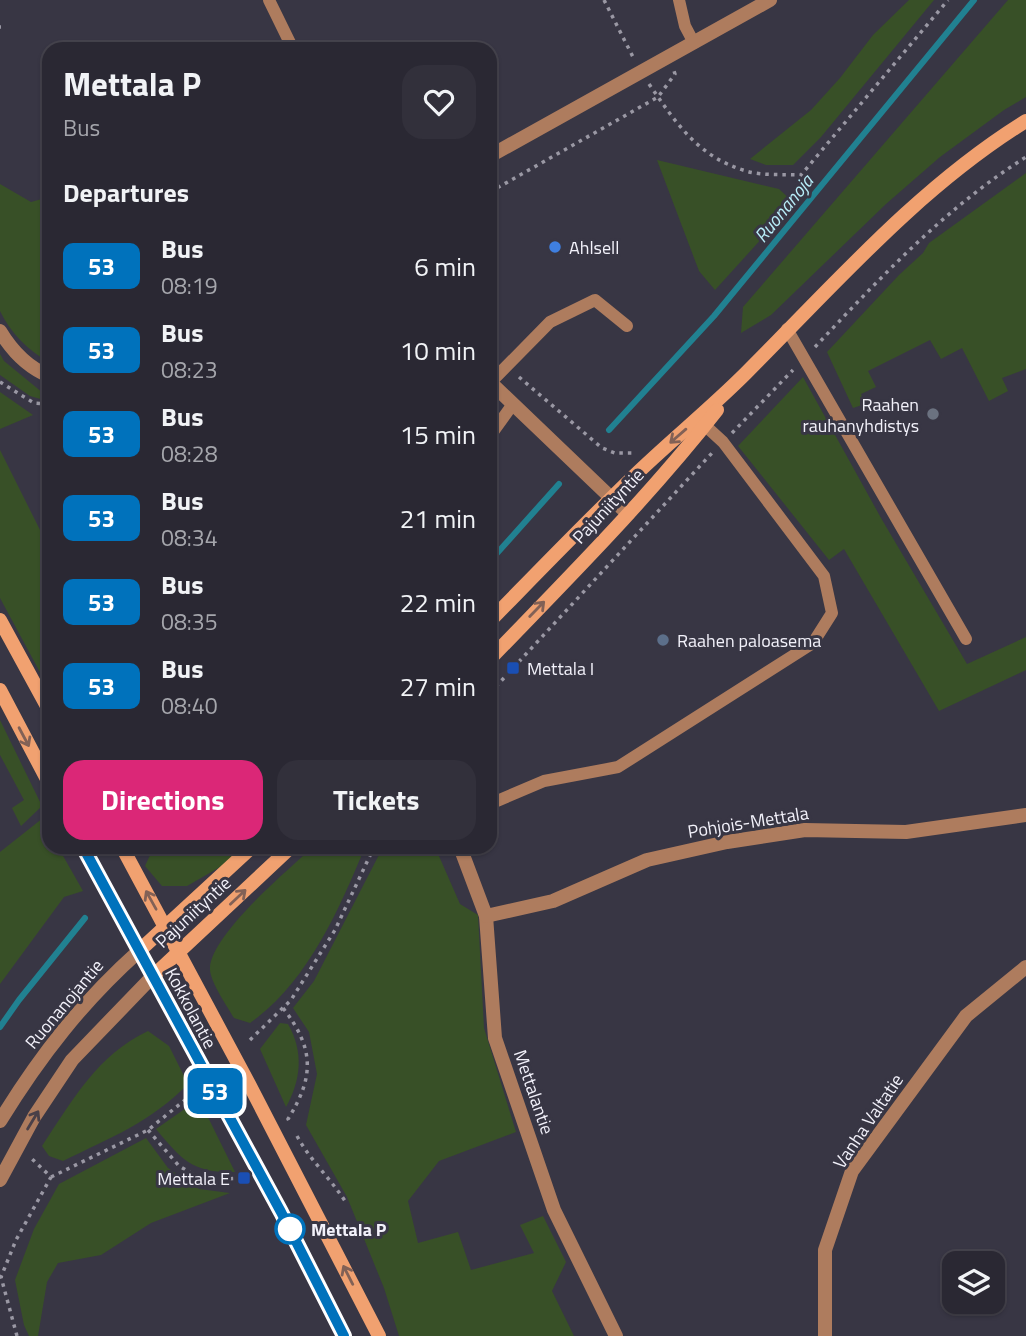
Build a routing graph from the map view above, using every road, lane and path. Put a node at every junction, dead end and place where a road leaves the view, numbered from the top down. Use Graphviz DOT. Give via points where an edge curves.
graph roads {
  1 [pos="269,0"];
  2 [pos="679,0"];
  3 [pos="770,0"];
  4 [pos="948,0"];
  5 [pos="290,42"];
  6 [pos="695,43"];
  7 [pos="667,58"];
  8 [pos="670,114"];
  9 [pos="1026,121"];
  10 [pos="497,152"];
  11 [pos="1026,157"];
  12 [pos="497,188"];
  13 [pos="627,326"];
  14 [pos="787,329"];
  15 [pos="0,331"];
  16 [pos="805,358"];
  17 [pos="506,366"];
  18 [pos="42,372"];
  19 [pos="497,375"];
  20 [pos="0,382"];
  21 [pos="497,389"];
  22 [pos="42,404"];
  23 [pos="513,404"];
  24 [pos="701,422"];
  25 [pos="497,426"];
  26 [pos="723,442"];
  27 [pos="650,461"];
  28 [pos="663,475"];
  29 [pos="678,489"];
  30 [pos="611,498"];
  31 [pos="628,513"];
  32 [pos="497,614"];
  33 [pos="0,620"];
  34 [pos="966,639"];
  35 [pos="497,652"];
  36 [pos="497,685"];
  37 [pos="0,690"];
  38 [pos="42,697"];
  39 [pos="42,770"];
  40 [pos="497,801"];
  41 [pos="1026,815"];
  42 [pos="87,854"];
  43 [pos="126,854"];
  44 [pos="244,854"];
  45 [pos="284,854"];
  46 [pos="371,854"];
  47 [pos="463,854"];
  48 [pos="486,916"];
  49 [pos="165,926"];
  50 [pos="139,951"];
  51 [pos="179,952"];
  52 [pos="1026,967"];
  53 [pos="152,977"];
  54 [pos="283,1008"];
  55 [pos="250,1040"];
  56 [pos="199,1088"];
  57 [pos="0,1121"];
  58 [pos="148,1130"];
  59 [pos="18,1146"];
  60 [pos="1,1176"];
  61 [pos="51,1177"];
  62 [pos="244,1178"];
  63 [pos="345,1201"];
  64 [pos="1,1279"];
  65 [pos="18,1336"];
  66 [pos="344,1336"];
  67 [pos="379,1336"];
  68 [pos="617,1336"];
  69 [pos="825,1336"];
  1 -- 5 [label="lane"];
  2 -- 6 [label="lane"];
  3 -- 6 [label="street"];
  4 -- 8 [label="path" via="801,175 747,172 710,155 683,133"];
  6 -- 7 [label="street"];
  7 -- 10 [label="street"];
  7 -- 12 [label="path" via="675,74 659,97"];
  9 -- 14 [label="street, Pajuniityntie" via="929,194"];
  11 -- 16 [label="path" via="923,236"];
  13 -- 17 [label="lane" via="595,300 550,322"];
  14 -- 16 [label="lane"];
  14 -- 24 [label="street, Pajuniityntie"];
  15 -- 18 [label="street" via="28,365"];
  16 -- 26 [label="path"];
  16 -- 34 [label="lane"];
  17 -- 19 [label="lane"];
  17 -- 27 [label="path" via="602,447 615,453 640,454"];
  20 -- 22 [label="path"];
  21 -- 23 [label="street"];
  23 -- 25 [label="lane"];
  23 -- 30 [label="street"];
  24 -- 26 [label="lane"];
  24 -- 27 [label="street, Pajuniityntie, one-way"];
  24 -- 28 [label="street, Pajuniityntie"];
  26 -- 29 [label="path"];
  26 -- 40 [label="lane" via="824,576 832,614 813,643 618,767 544,781"];
  27 -- 30 [label="street, Pajuniityntie"];
  28 -- 29 [label="path"];
  28 -- 31 [label="street, Pajuniityntie"];
  29 -- 36 [label="path"];
  30 -- 31 [label="street"];
  30 -- 32 [label="street, Pajuniityntie"];
  35 -- 31 [label="street, Pajuniityntie, one-way"];
  33 -- 38 [label="street"];
  37 -- 39 [label="street, one-way"];
  41 -- 48 [label="street, Pohjois-Mettala" via="906,832 805,830 727,842 647,860 553,901"];
  42 -- 50 [label="street, Kokkolantie"];
  49 -- 43 [label="street, Kokkolantie, one-way"];
  44 -- 49 [label="street, Pajuniityntie"];
  51 -- 45 [label="street, Pajuniityntie, one-way"];
  46 -- 54 [label="path" via="334,930"];
  47 -- 48 [label="street, Mettalantie"];
  48 -- 68 [label="street, Mettalantie" via="495,1038 554,1210"];
  49 -- 50 [label="street, Pajuniityntie"];
  49 -- 51 [label="street, Kokkolantie"];
  50 -- 53 [label="street, Kokkolantie"];
  50 -- 57 [label="street, Ruonanojantie" via="101,985 57,1037"];
  51 -- 53 [label="street, Pajuniityntie"];
  67 -- 51 [label="street, Kokkolantie, one-way"];
  52 -- 69 [label="street, Vanha Valtatie" via="966,1016 852,1171 825,1250"];
  59 -- 53 [label="street, one-way" via="72,1060"];
  53 -- 66 [label="street, Kokkolantie"];
  54 -- 55 [label="path"];
  54 -- 63 [label="path" via="299,1028 307,1054 307,1079 288,1119 306,1152"];
  56 -- 58 [label="path"];
  58 -- 61 [label="path"];
  58 -- 62 [label="path" via="179,1166 203,1180"];
  59 -- 60 [label="street"];
  59 -- 61 [label="path"];
  61 -- 64 [label="path" via="16,1240"];
  64 -- 65 [label="path"];
}
